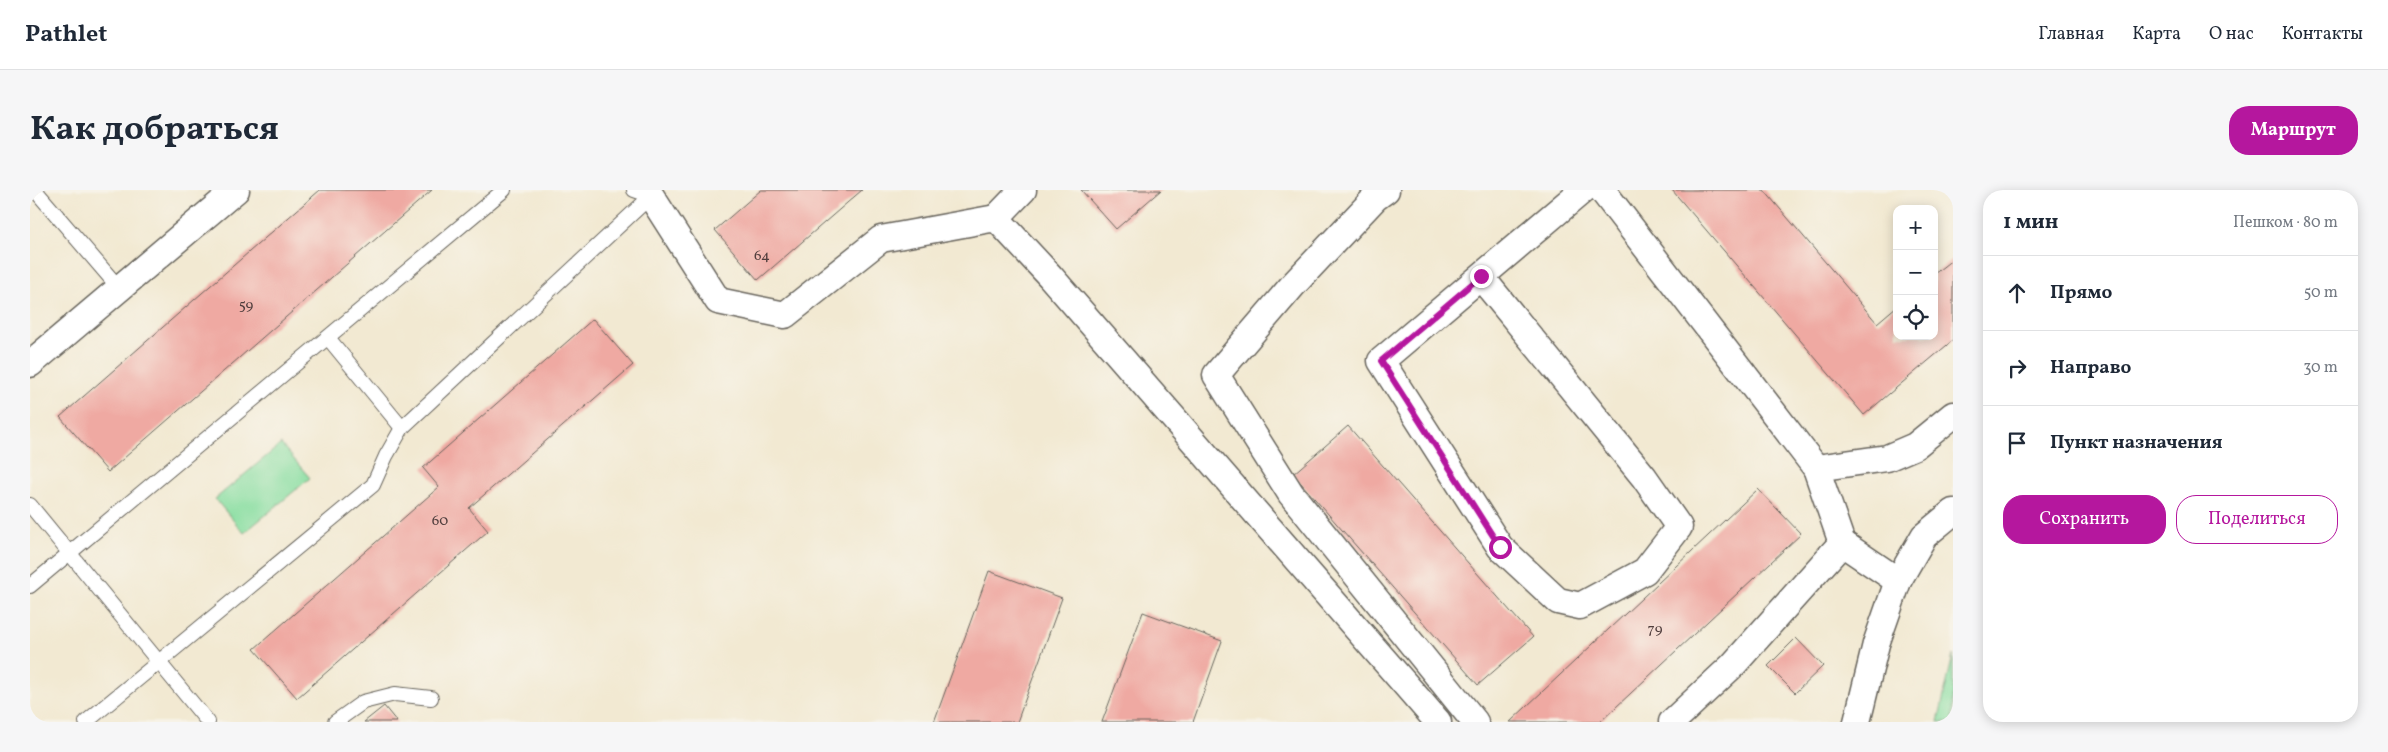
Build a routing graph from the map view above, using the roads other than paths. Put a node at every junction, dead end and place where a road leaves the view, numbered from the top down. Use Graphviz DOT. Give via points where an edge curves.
graph roads {
  1 [pos="35,190"];
  2 [pos="236,190"];
  3 [pos="504,190"];
  4 [pos="1024,190"];
  5 [pos="1386,190"];
  6 [pos="1583,190"];
  7 [pos="1602,190"];
  8 [pos="648,192"];
  9 [pos="996,218"];
  10 [pos="1481,276"];
  11 [pos="118,288"];
  12 [pos="328,339"];
  13 [pos="30,364"];
  14 [pos="1953,415"];
  15 [pos="402,428"];
  16 [pos="1816,468"];
  17 [pos="30,505"];
  18 [pos="1953,512"];
  19 [pos="1842,543"];
  20 [pos="70,552"];
  21 [pos="1898,581"];
  22 [pos="30,586"];
  23 [pos="159,661"];
  24 [pos="431,698"];
  25 [pos="86,722"];
  26 [pos="208,722"];
  27 [pos="335,722"];
  28 [pos="1438,722"];
  29 [pos="1475,722"];
  30 [pos="1672,722"];
  31 [pos="1857,722"];
  1 -- 11 [label="lane"];
  2 -- 11 [label="street"];
  3 -- 12 [label="lane"];
  4 -- 9 [label="street"];
  5 -- 29 [label="street" via="1293,285 1216,375 1291,494"];
  6 -- 10 [label="street"];
  7 -- 16 [label="street"];
  8 -- 9 [label="street" via="718,301 785,315 881,239"];
  8 -- 15 [label="lane"];
  9 -- 28 [label="street"];
  10 -- 10 [label="street" via="1381,361 1500,547 1558,601 1580,606 1645,571 1679,527 1644,477"];
  11 -- 13 [label="street"];
  12 -- 15 [label="lane"];
  12 -- 20 [label="lane"];
  14 -- 16 [label="street" via="1915,446 1887,458"];
  15 -- 23 [label="lane" via="373,485"];
  16 -- 19 [label="street"];
  17 -- 20 [label="lane"];
  18 -- 21 [label="street" via="1924,536"];
  19 -- 21 [label="street"];
  19 -- 30 [label="street" via="1733,666"];
  20 -- 22 [label="lane"];
  20 -- 23 [label="lane"];
  21 -- 31 [label="street" via="1876,644"];
  23 -- 25 [label="lane"];
  23 -- 26 [label="lane"];
  24 -- 27 [label="lane" via="395,694 363,702"];
}
